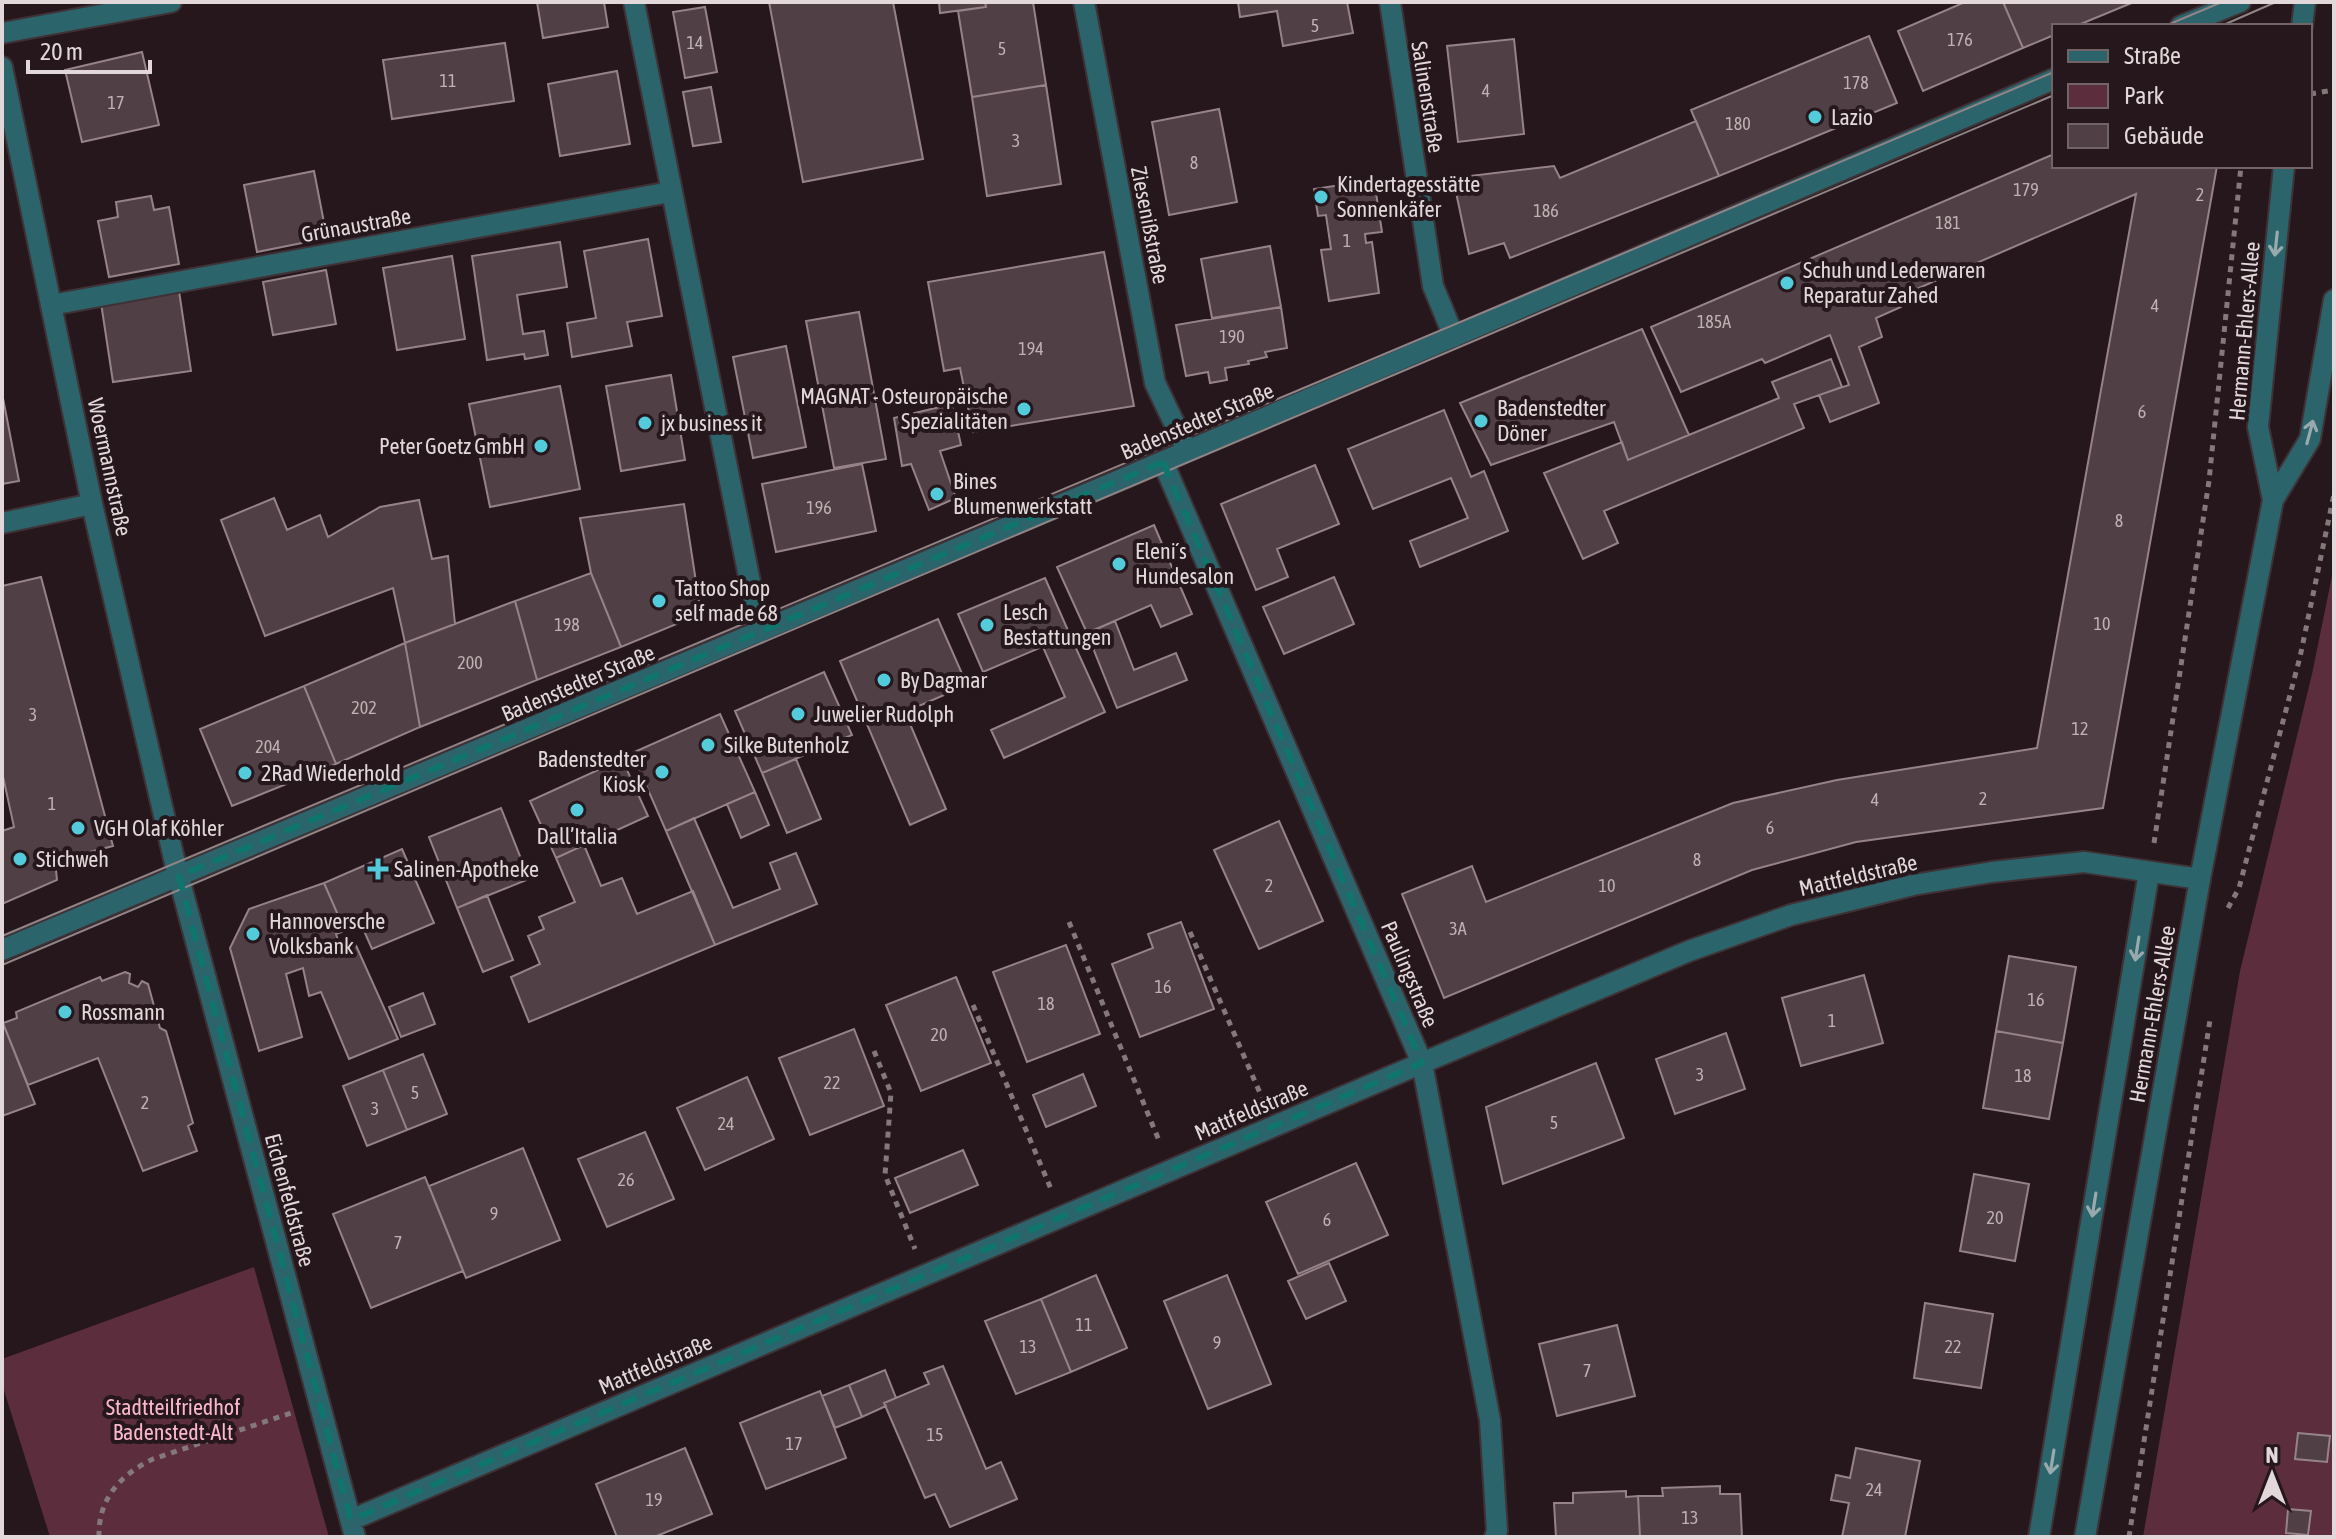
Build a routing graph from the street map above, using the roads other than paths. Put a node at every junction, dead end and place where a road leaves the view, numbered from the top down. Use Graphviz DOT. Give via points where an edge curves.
graph roads {
  1 [pos="171,2"];
  2 [pos="634,2"];
  3 [pos="1084,2"];
  4 [pos="1390,2"];
  5 [pos="2240,2"];
  6 [pos="2305,2"];
  7 [pos="2186,24"];
  8 [pos="2302,24"];
  9 [pos="2,33"];
  10 [pos="2,67"];
  11 [pos="2052,80"];
  12 [pos="2284,168"];
  13 [pos="670,192"];
  14 [pos="2334,300"];
  15 [pos="51,305"];
  16 [pos="1454,337"];
  17 [pos="1187,450"];
  18 [pos="1163,462"];
  19 [pos="2273,500"];
  20 [pos="92,504"];
  21 [pos="2,523"];
  22 [pos="760,632"];
  23 [pos="2149,872"];
  24 [pos="179,876"];
  25 [pos="2200,879"];
  26 [pos="2,950"];
  27 [pos="1422,1063"];
  28 [pos="353,1529"];
  29 [pos="1495,1537"];
  30 [pos="2039,1537"];
  31 [pos="2085,1537"];
  1 -- 9 [label="street"];
  2 -- 13 [label="street"];
  3 -- 17 [label="street, Ziesenißstraße" via="1155,383"];
  4 -- 16 [label="street, Salinenstraße" via="1433,286"];
  5 -- 7 [label="street"];
  6 -- 8 [label="street"];
  10 -- 15 [label="street, Woermannstraße"];
  11 -- 16 [label="street, Badenstedter Straße"];
  12 -- 19 [label="street, Hermann-Ehlers-Allee, one-way" via="2258,427"];
  13 -- 15 [label="street, Grünaustraße"];
  13 -- 22 [label="street"];
  19 -- 14 [label="street, Hermann-Ehlers-Allee, one-way" via="2310,439"];
  15 -- 20 [label="street, Woermannstraße"];
  16 -- 17 [label="street, Badenstedter Straße"];
  17 -- 18 [label="street, Badenstedter Straße"];
  18 -- 22 [label="street, Badenstedter Straße"];
  18 -- 27 [label="street, Paulingstraße"];
  19 -- 25 [label="street, Hermann-Ehlers-Allee"];
  20 -- 21 [label="street"];
  20 -- 24 [label="street, Woermannstraße"];
  22 -- 24 [label="street, Badenstedter Straße"];
  23 -- 25 [label="street, Mattfeldstraße"];
  23 -- 27 [label="street, Mattfeldstraße" via="2084,862 1992,872 1791,915 1689,951"];
  23 -- 30 [label="street, Hermann-Ehlers-Allee, one-way"];
  24 -- 26 [label="street, Badenstedter Straße"];
  24 -- 28 [label="street, Eichenfeldstraße"];
  25 -- 31 [label="street, Hermann-Ehlers-Allee"];
  27 -- 28 [label="street, Mattfeldstraße"];
  27 -- 29 [label="street, Paulingstraße" via="1490,1420"];
}
